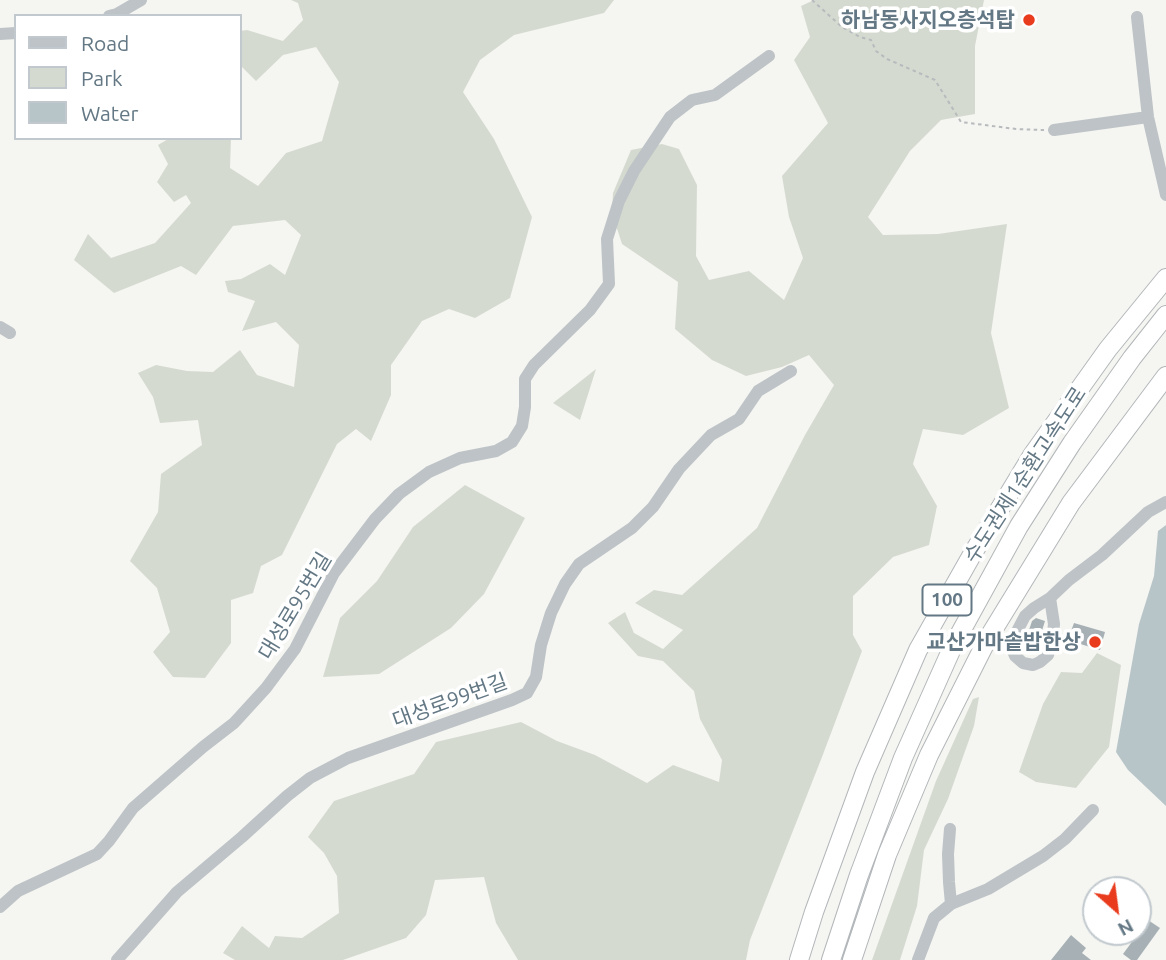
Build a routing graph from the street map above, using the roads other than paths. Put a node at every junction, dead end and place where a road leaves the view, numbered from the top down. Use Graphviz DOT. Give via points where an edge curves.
graph roads {
  1 [pos="141,0"];
  2 [pos="117,14"];
  3 [pos="1137,17"];
  4 [pos="769,56"];
  5 [pos="1148,117"];
  6 [pos="1054,130"];
  7 [pos="1166,195"];
  8 [pos="1166,278"];
  9 [pos="1166,314"];
  10 [pos="791,371"];
  11 [pos="1166,376"];
  12 [pos="1166,502"];
  13 [pos="1050,598"];
  14 [pos="1093,810"];
  15 [pos="950,829"];
  16 [pos="951,904"];
  17 [pos="0,907"];
  18 [pos="117,960"];
  19 [pos="799,960"];
  20 [pos="831,960"];
  21 [pos="852,960"];
  22 [pos="918,960"];
  1 -- 2 [label="street"];
  3 -- 5 [label="street"];
  4 -- 17 [label="street, 대성로95번길" via="715,95 692,100 670,117 634,171 607,239 609,284 525,379 522,426 512,442 429,471 399,494 334,573 295,649 234,723 133,808 97,854 18,891"];
  5 -- 6 [label="street"];
  5 -- 7 [label="street"];
  8 -- 19 [label="highway, 수도권제1순환고속도로 / 100" via="1033,454 918,650 865,772"];
  9 -- 20 [label="highway, 수도권제1순환고속도로 / 100" via="1065,453 953,646 898,771"];
  10 -- 18 [label="street, 대성로99번길" via="758,391 739,419 711,435 632,528 579,564 551,613 536,677 527,693 348,758 310,778 177,892"];
  11 -- 21 [label="highway, 100" via="1070,503 987,640 929,755 887,855"];
  12 -- 13 [label="street" via="1148,512"];
  13 -- 13 [label="street" via="1026,616 1013,639 1012,649 1023,663 1033,665 1048,655 1054,624"];
  14 -- 16 [label="street" via="1043,856 988,889"];
  15 -- 16 [label="street"];
  16 -- 22 [label="street" via="934,918"];
}
